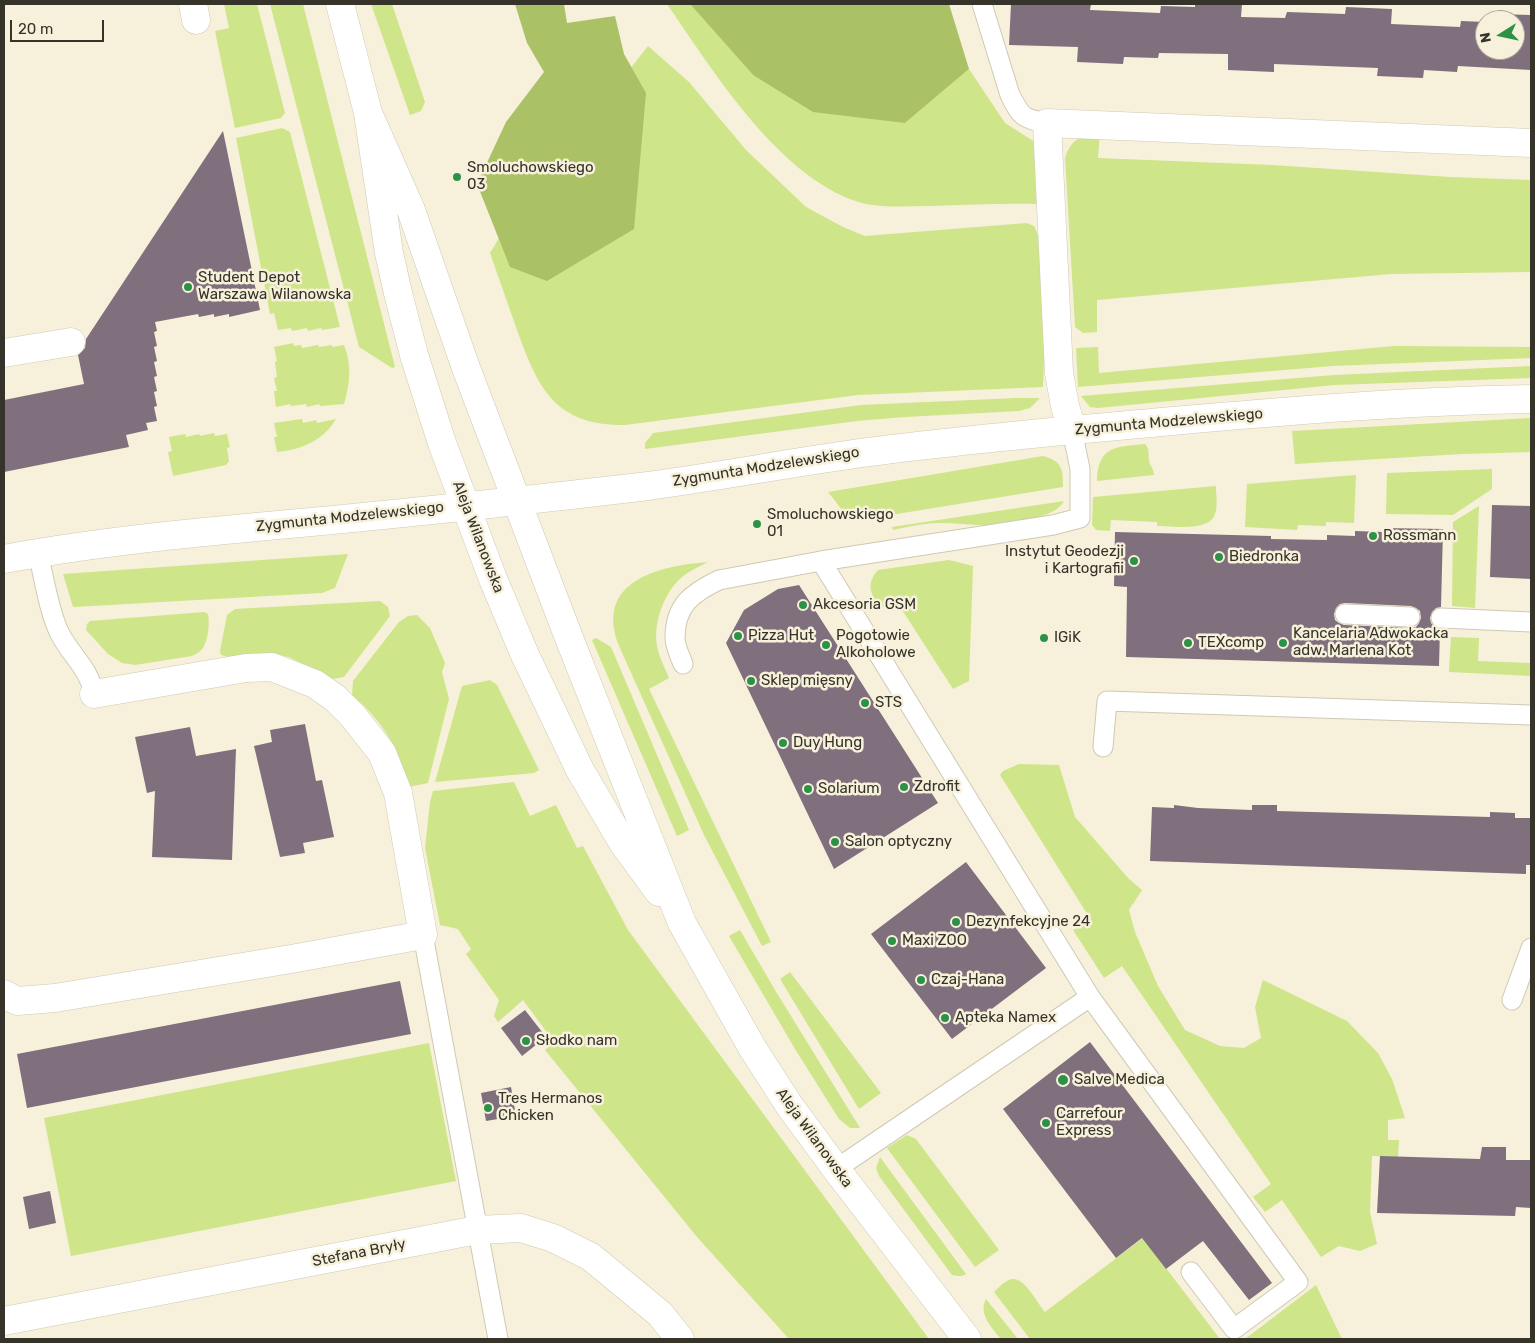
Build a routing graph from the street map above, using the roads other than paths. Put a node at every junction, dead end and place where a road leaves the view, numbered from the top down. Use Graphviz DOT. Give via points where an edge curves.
graph roads {
  1 [pos="340,4"];
  2 [pos="982,4"];
  3 [pos="368,113"];
  4 [pos="1047,123"];
  5 [pos="1531,143"];
  6 [pos="70,342"];
  7 [pos="4,353"];
  8 [pos="1531,399"];
  9 [pos="1072,430"];
  10 [pos="517,501"];
  11 [pos="466,506"];
  12 [pos="38,553"];
  13 [pos="4,559"];
  14 [pos="821,561"];
  15 [pos="1345,614"];
  16 [pos="1410,617"];
  17 [pos="1441,618"];
  18 [pos="1531,622"];
  19 [pos="683,664"];
  20 [pos="94,694"];
  21 [pos="1531,715"];
  22 [pos="1103,747"];
  23 [pos="682,923"];
  24 [pos="423,935"];
  25 [pos="1531,948"];
  26 [pos="4,994"];
  27 [pos="1090,997"];
  28 [pos="1512,1000"];
  29 [pos="836,1169"];
  30 [pos="477,1230"];
  31 [pos="1191,1272"];
  32 [pos="4,1320"];
  33 [pos="498,1339"];
  34 [pos="680,1339"];
  35 [pos="967,1339"];
  1 -- 3 [label="street, Aleja Wilanowska"];
  2 -- 4 [label="lane" via="1017,108 1025,118"];
  3 -- 10 [label="street, Aleja Wilanowska" via="411,210"];
  3 -- 11 [label="street, Aleja Wilanowska" via="389,253 409,335 442,443"];
  4 -- 5 [label="street"];
  4 -- 9 [label="street" via="1059,373"];
  6 -- 7 [label="street"];
  8 -- 9 [label="street, Zygmunta Modzelewskiego" via="1336,408"];
  9 -- 10 [label="street, Zygmunta Modzelewskiego" via="866,452 643,486"];
  9 -- 14 [label="lane" via="1080,469 1080,518"];
  10 -- 11 [label="street, Zygmunta Modzelewskiego"];
  10 -- 23 [label="street, Aleja Wilanowska"];
  11 -- 12 [label="street, Zygmunta Modzelewskiego" via="175,535"];
  11 -- 23 [label="street, Aleja Wilanowska" via="525,655 580,770 623,843"];
  12 -- 13 [label="street, Zygmunta Modzelewskiego"];
  12 -- 20 [label="lane" via="60,634 91,680"];
  14 -- 19 [label="lane" via="719,580 687,599 678,617 675,639"];
  14 -- 27 [label="lane"];
  15 -- 16 [label="lane"];
  17 -- 18 [label="lane"];
  20 -- 24 [label="street" via="246,668 272,668 315,684 353,716 382,754 392,774"];
  21 -- 22 [label="lane" via="1107,701"];
  23 -- 29 [label="street, Aleja Wilanowska" via="753,1050"];
  24 -- 26 [label="street" via="55,998 17,1001"];
  24 -- 30 [label="lane"];
  25 -- 28 [label="lane"];
  27 -- 29 [label="lane"];
  27 -- 31 [label="lane" via="1298,1282 1234,1329"];
  29 -- 35 [label="street, Aleja Wilanowska"];
  30 -- 32 [label="street, Stefana Bryły"];
  30 -- 33 [label="lane"];
  30 -- 34 [label="street, Stefana Bryły" via="521,1228 553,1238 591,1257 660,1314"];
}
